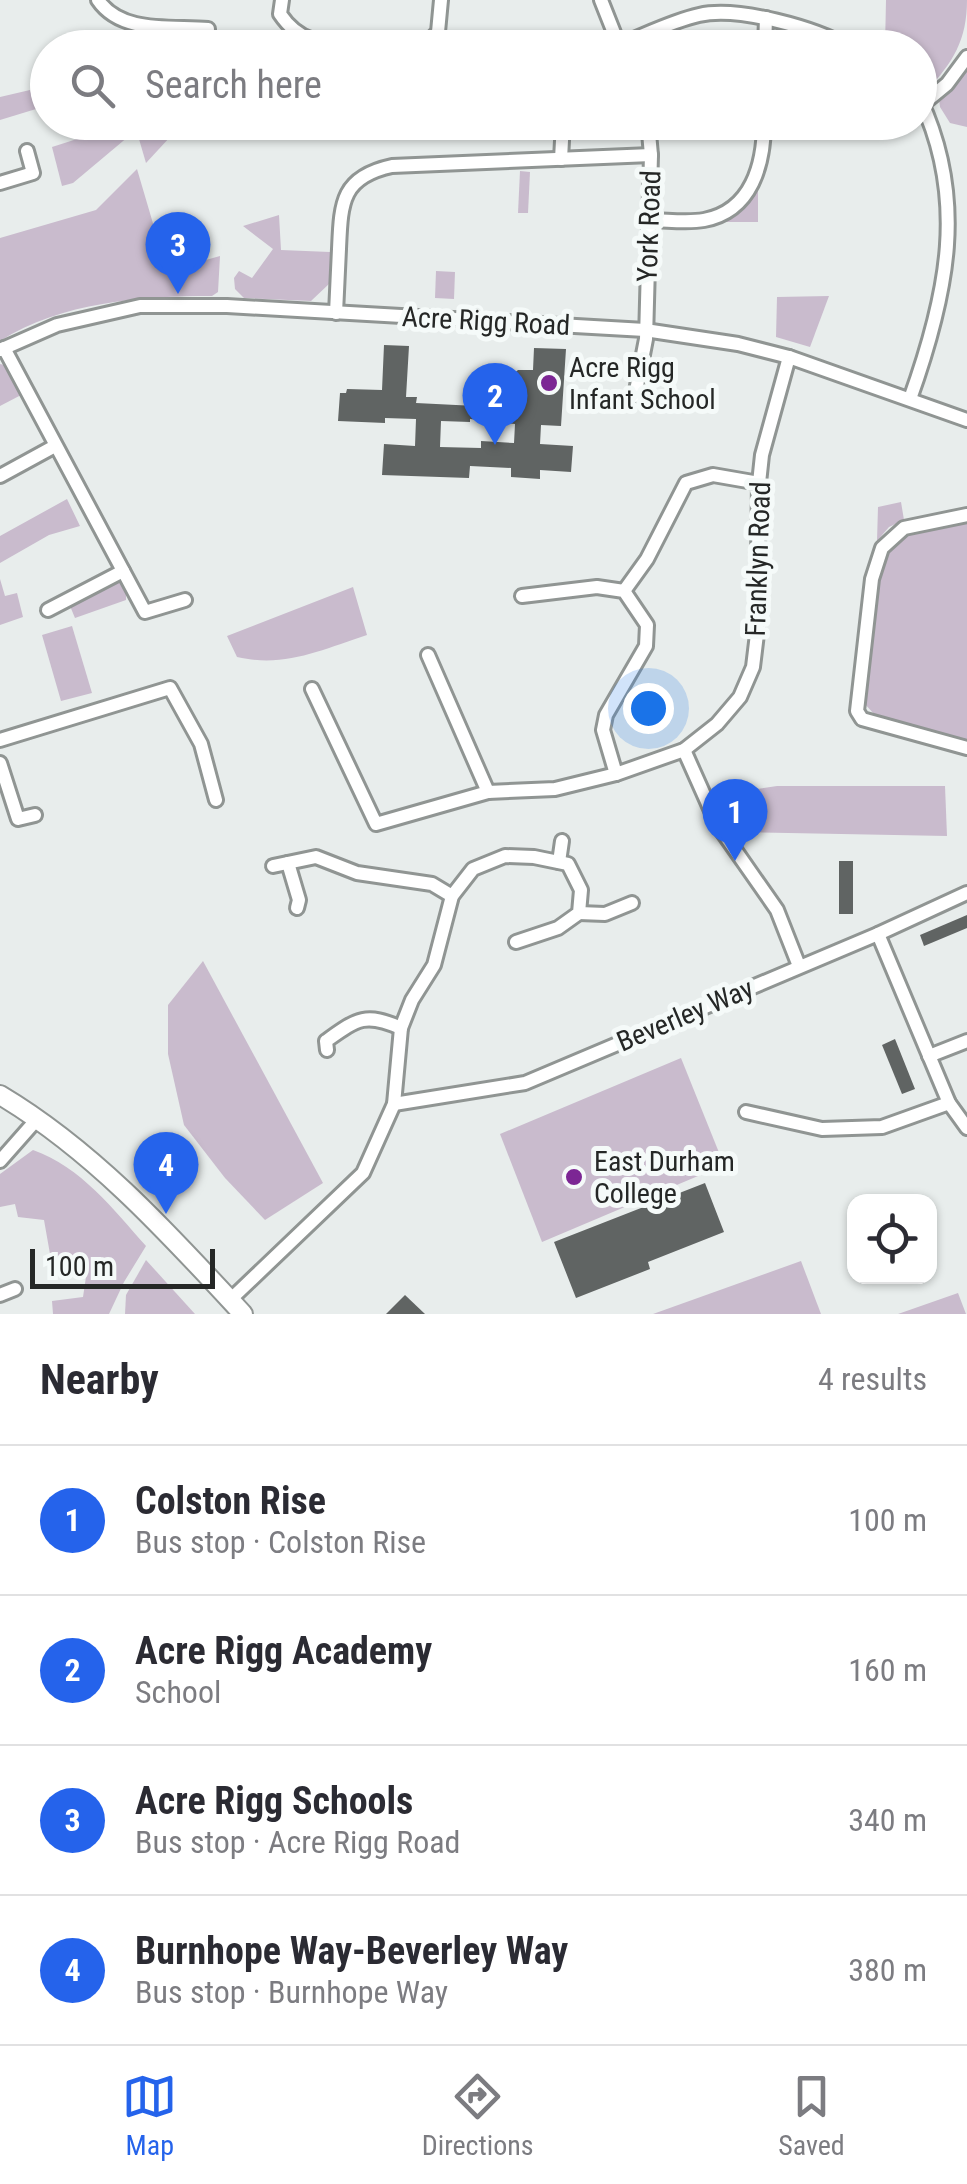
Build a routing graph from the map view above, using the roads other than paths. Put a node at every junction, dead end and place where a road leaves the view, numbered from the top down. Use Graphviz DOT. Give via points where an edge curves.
graph roads {
  1 [pos="98,0"];
  2 [pos="282,0"];
  3 [pos="441,0"];
  4 [pos="601,0"];
  5 [pos="766,18"];
  6 [pos="208,29"];
  7 [pos="291,30"];
  8 [pos="438,30"];
  9 [pos="613,30"];
  10 [pos="660,30"];
  11 [pos="766,30"];
  12 [pos="812,30"];
  13 [pos="967,57"];
  14 [pos="937,91"];
  15 [pos="937,125"];
  16 [pos="562,140"];
  17 [pos="650,140"];
  18 [pos="764,140"];
  19 [pos="953,150"];
  20 [pos="27,151"];
  21 [pos="651,155"];
  22 [pos="561,159"];
  23 [pos="0,182"];
  24 [pos="649,220"];
  25 [pos="962,246"];
  26 [pos="336,313"];
  27 [pos="645,330"];
  28 [pos="2,349"];
  29 [pos="789,357"];
  30 [pos="634,396"];
  31 [pos="910,399"];
  32 [pos="967,420"];
  33 [pos="55,446"];
  34 [pos="0,476"];
  35 [pos="758,483"];
  36 [pos="967,514"];
  37 [pos="122,570"];
  38 [pos="624,591"];
  39 [pos="522,596"];
  40 [pos="185,600"];
  41 [pos="48,610"];
  42 [pos="428,655"];
  43 [pos="312,690"];
  44 [pos="0,740"];
  45 [pos="967,748"];
  46 [pos="684,750"];
  47 [pos="0,763"];
  48 [pos="616,774"];
  49 [pos="488,792"];
  50 [pos="216,800"];
  51 [pos="35,814"];
  52 [pos="562,841"];
  53 [pos="559,862"];
  54 [pos="288,863"];
  55 [pos="273,866"];
  56 [pos="967,893"];
  57 [pos="452,896"];
  58 [pos="632,903"];
  59 [pos="297,908"];
  60 [pos="580,913"];
  61 [pos="878,934"];
  62 [pos="516,942"];
  63 [pos="799,966"];
  64 [pos="401,1028"];
  65 [pos="967,1041"];
  66 [pos="327,1050"];
  67 [pos="929,1056"];
  68 [pos="0,1094"];
  69 [pos="394,1104"];
  70 [pos="949,1104"];
  71 [pos="746,1112"];
  72 [pos="38,1118"];
  73 [pos="967,1128"];
  74 [pos="0,1161"];
  75 [pos="15,1289"];
  76 [pos="0,1295"];
  77 [pos="236,1307"];
  1 -- 6 [label="street" via="124,23"];
  2 -- 7 [label="street" via="280,14"];
  3 -- 8 [label="street"];
  4 -- 9 [label="street"];
  5 -- 10 [label="street" via="702,14"];
  5 -- 11 [label="street"];
  5 -- 12 [label="street"];
  13 -- 14 [label="street"];
  15 -- 19 [label="street"];
  16 -- 22 [label="street"];
  17 -- 21 [label="street, York Road"];
  18 -- 24 [label="street" via="759,171 729,210 705,220"];
  20 -- 23 [label="street" via="33,172"];
  21 -- 22 [label="street"];
  21 -- 24 [label="street, York Road"];
  22 -- 26 [label="street" via="370,170 341,203"];
  24 -- 27 [label="street, York Road"];
  25 -- 31 [label="street"];
  26 -- 27 [label="street, Acre Rigg Road"];
  26 -- 28 [label="street, Acre Rigg Road" via="140,306 57,325"];
  27 -- 29 [label="street, Acre Rigg Road"];
  27 -- 30 [label="street, York Road"];
  28 -- 33 [label="street"];
  29 -- 31 [label="street, Acre Rigg Road"];
  29 -- 35 [label="street, Franklyn Road"];
  31 -- 32 [label="street, Acre Rigg Road"];
  33 -- 34 [label="street"];
  33 -- 37 [label="street"];
  35 -- 38 [label="street" via="713,475 686,483"];
  35 -- 46 [label="street, Franklyn Road" via="754,666 740,697"];
  36 -- 45 [label="street" via="904,528 882,548 872,579 857,711 862,719"];
  37 -- 40 [label="street" via="144,612"];
  37 -- 41 [label="street"];
  38 -- 39 [label="street"];
  38 -- 48 [label="street" via="647,624 646,646 606,715 603,730"];
  42 -- 49 [label="street"];
  43 -- 49 [label="street, Franklyn Road" via="376,824"];
  44 -- 50 [label="street" via="170,688 200,744"];
  46 -- 48 [label="street, Franklyn Road"];
  46 -- 63 [label="street" via="717,824 777,910"];
  47 -- 51 [label="street" via="18,819"];
  48 -- 49 [label="street, Franklyn Road" via="556,789"];
  52 -- 53 [label="street"];
  53 -- 57 [label="street" via="504,856 473,870"];
  53 -- 60 [label="street" via="568,864 581,890"];
  54 -- 55 [label="street"];
  54 -- 57 [label="street" via="316,857 356,873 432,884"];
  54 -- 59 [label="street"];
  56 -- 61 [label="street, Beverley Way"];
  57 -- 64 [label="street" via="434,965"];
  58 -- 60 [label="street" via="605,914"];
  60 -- 62 [label="street"];
  61 -- 63 [label="street, Beverley Way"];
  61 -- 67 [label="street"];
  63 -- 69 [label="street, Beverley Way" via="526,1083"];
  64 -- 66 [label="street" via="377,1018 349,1025 326,1041"];
  64 -- 69 [label="street"];
  65 -- 67 [label="street"];
  67 -- 70 [label="street"];
  68 -- 72 [label="main road"];
  69 -- 77 [label="street" via="363,1173"];
  70 -- 71 [label="street" via="882,1127 822,1129"];
  70 -- 73 [label="street"];
  72 -- 74 [label="street"];
  72 -- 77 [label="main road" via="114,1182"];
  75 -- 76 [label="street"];
}
